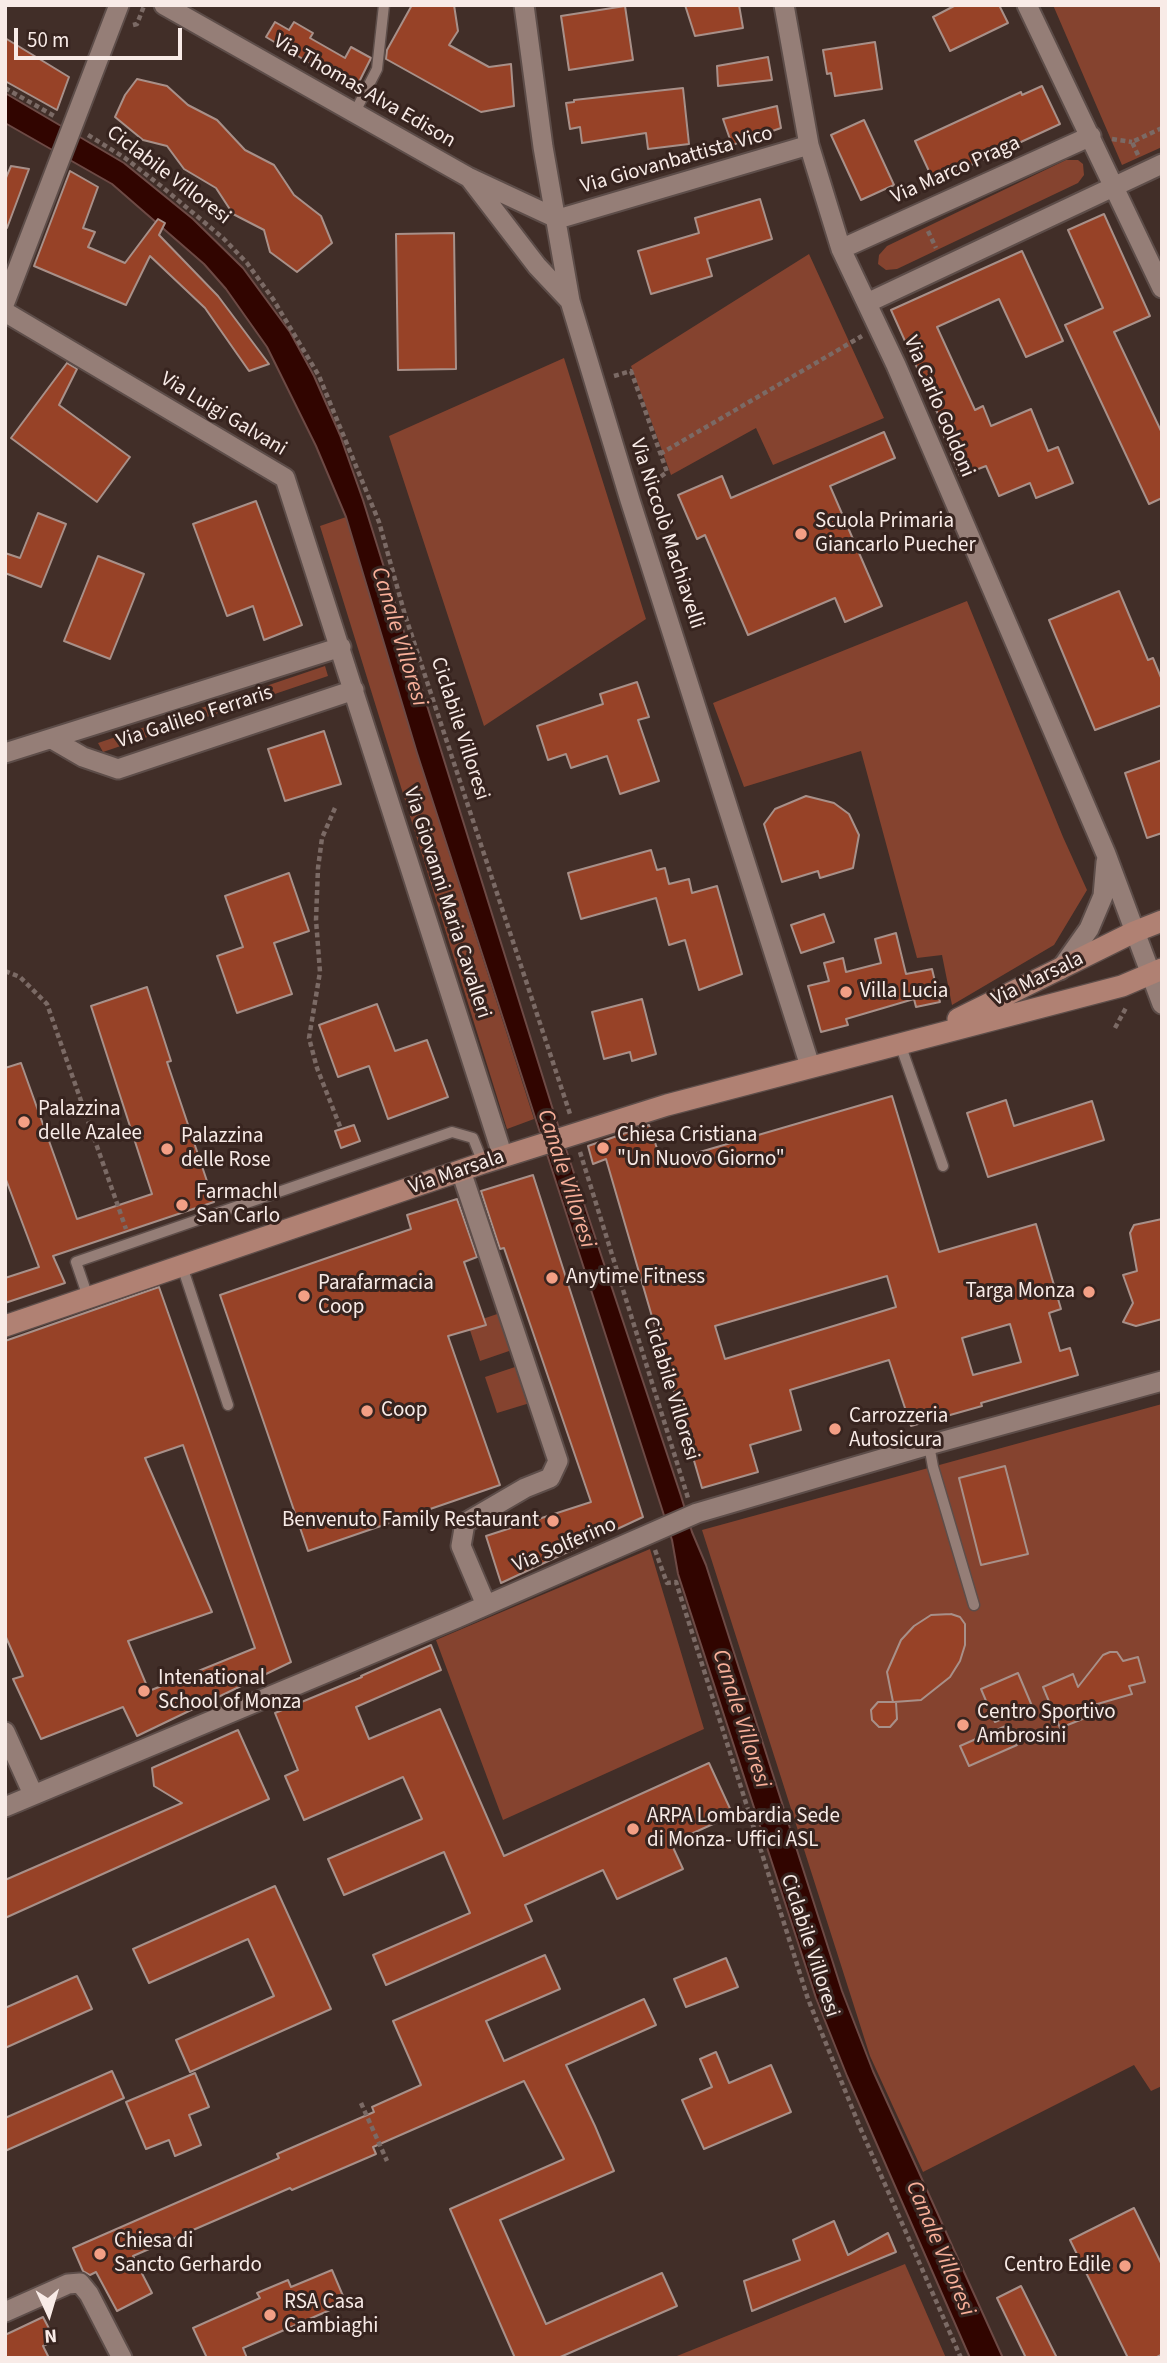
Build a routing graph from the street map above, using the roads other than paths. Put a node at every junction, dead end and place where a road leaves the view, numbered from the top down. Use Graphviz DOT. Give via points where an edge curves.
graph roads {
  1 [pos="119,5"];
  2 [pos="164,5"];
  3 [pos="384,5"];
  4 [pos="524,5"];
  5 [pos="784,5"];
  6 [pos="1027,5"];
  7 [pos="355,112"];
  8 [pos="1091,136"];
  9 [pos="808,145"];
  10 [pos="1154,168"];
  11 [pos="468,177"];
  12 [pos="1113,186"];
  13 [pos="558,219"];
  14 [pos="841,249"];
  15 [pos="1162,288"];
  16 [pos="570,301"];
  17 [pos="5,302"];
  18 [pos="867,303"];
  19 [pos="5,312"];
  20 [pos="343,655"];
  21 [pos="354,690"];
  22 [pos="52,739"];
  23 [pos="5,753"];
  24 [pos="1107,854"];
  25 [pos="1162,921"];
  26 [pos="1134,932"];
  27 [pos="1060,970"];
  28 [pos="1156,971"];
  29 [pos="1162,1004"];
  30 [pos="907,1042"];
  31 [pos="810,1066"];
  32 [pos="493,1160"];
  33 [pos="943,1166"];
  34 [pos="461,1171"];
  35 [pos="182,1266"];
  36 [pos="88,1297"];
  37 [pos="5,1326"];
  38 [pos="1162,1381"];
  39 [pos="228,1405"];
  40 [pos="929,1445"];
  41 [pos="486,1605"];
  42 [pos="974,1605"];
  43 [pos="5,1732"];
  44 [pos="33,1794"];
  45 [pos="5,1807"];
  46 [pos="5,2312"];
  47 [pos="121,2358"];
  1 -- 17 [label="street"];
  2 -- 7 [label="street, Via Thomas Alva Edison"];
  3 -- 7 [label="lane" via="377,69"];
  4 -- 13 [label="street, Via Niccolò Machiavelli"];
  5 -- 9 [label="street, Via Carlo Goldoni"];
  6 -- 8 [label="street"];
  7 -- 11 [label="street, Via Thomas Alva Edison"];
  8 -- 12 [label="street"];
  8 -- 14 [label="street, Via Marco Praga"];
  9 -- 13 [label="street, Via Giovanbattista Vico"];
  9 -- 14 [label="street, Via Carlo Goldoni"];
  10 -- 12 [label="street"];
  11 -- 13 [label="street, Via Thomas Alva Edison"];
  11 -- 16 [label="street, Via Thomas Alva Edison"];
  12 -- 15 [label="street"];
  12 -- 18 [label="street"];
  13 -- 16 [label="street, Via Niccolò Machiavelli"];
  14 -- 18 [label="street, Via Carlo Goldoni"];
  16 -- 31 [label="street, Via Niccolò Machiavelli"];
  18 -- 24 [label="street, Via Carlo Goldoni"];
  19 -- 20 [label="street, Via Luigi Galvani" via="285,478"];
  20 -- 21 [label="street, Via Giovanni Maria Cavalleri"];
  20 -- 22 [label="street, Via Galileo Ferraris"];
  21 -- 22 [label="street, Via Galileo Ferraris" via="118,769 83,757"];
  21 -- 32 [label="street, Via Giovanni Maria Cavalleri"];
  22 -- 23 [label="street, Via Galileo Ferraris"];
  24 -- 26 [label="street, Via Carlo Goldoni"];
  24 -- 27 [label="street, Via Carlo Goldoni" via="1103,895 1089,929"];
  25 -- 26 [label="street, Via Marsala"];
  26 -- 27 [label="street, Via Marsala"];
  26 -- 28 [label="street, Via Carlo Goldoni"];
  27 -- 30 [label="street, Via Marsala"];
  28 -- 29 [label="street, Via Carlo Goldoni"];
  28 -- 30 [label="street, Via Marsala" via="1122,986"];
  30 -- 31 [label="street, Via Marsala"];
  30 -- 33 [label="lane"];
  31 -- 32 [label="street, Via Marsala"];
  32 -- 34 [label="street, Via Marsala"];
  32 -- 36 [label="lane" via="473,1138 452,1132 76,1262"];
  34 -- 35 [label="street, Via Marsala"];
  34 -- 41 [label="street" via="558,1461 550,1478 465,1523 461,1546"];
  35 -- 36 [label="street, Via Marsala"];
  35 -- 39 [label="lane"];
  36 -- 37 [label="street, Via Marsala"];
  38 -- 40 [label="street, Via Solferino"];
  40 -- 41 [label="street, Via Solferino" via="686,1511 667,1526"];
  40 -- 42 [label="lane"];
  41 -- 44 [label="street, Via Solferino"];
  43 -- 44 [label="street"];
  44 -- 45 [label="street, Via Solferino"];
  46 -- 47 [label="street" via="80,2283"];
}
